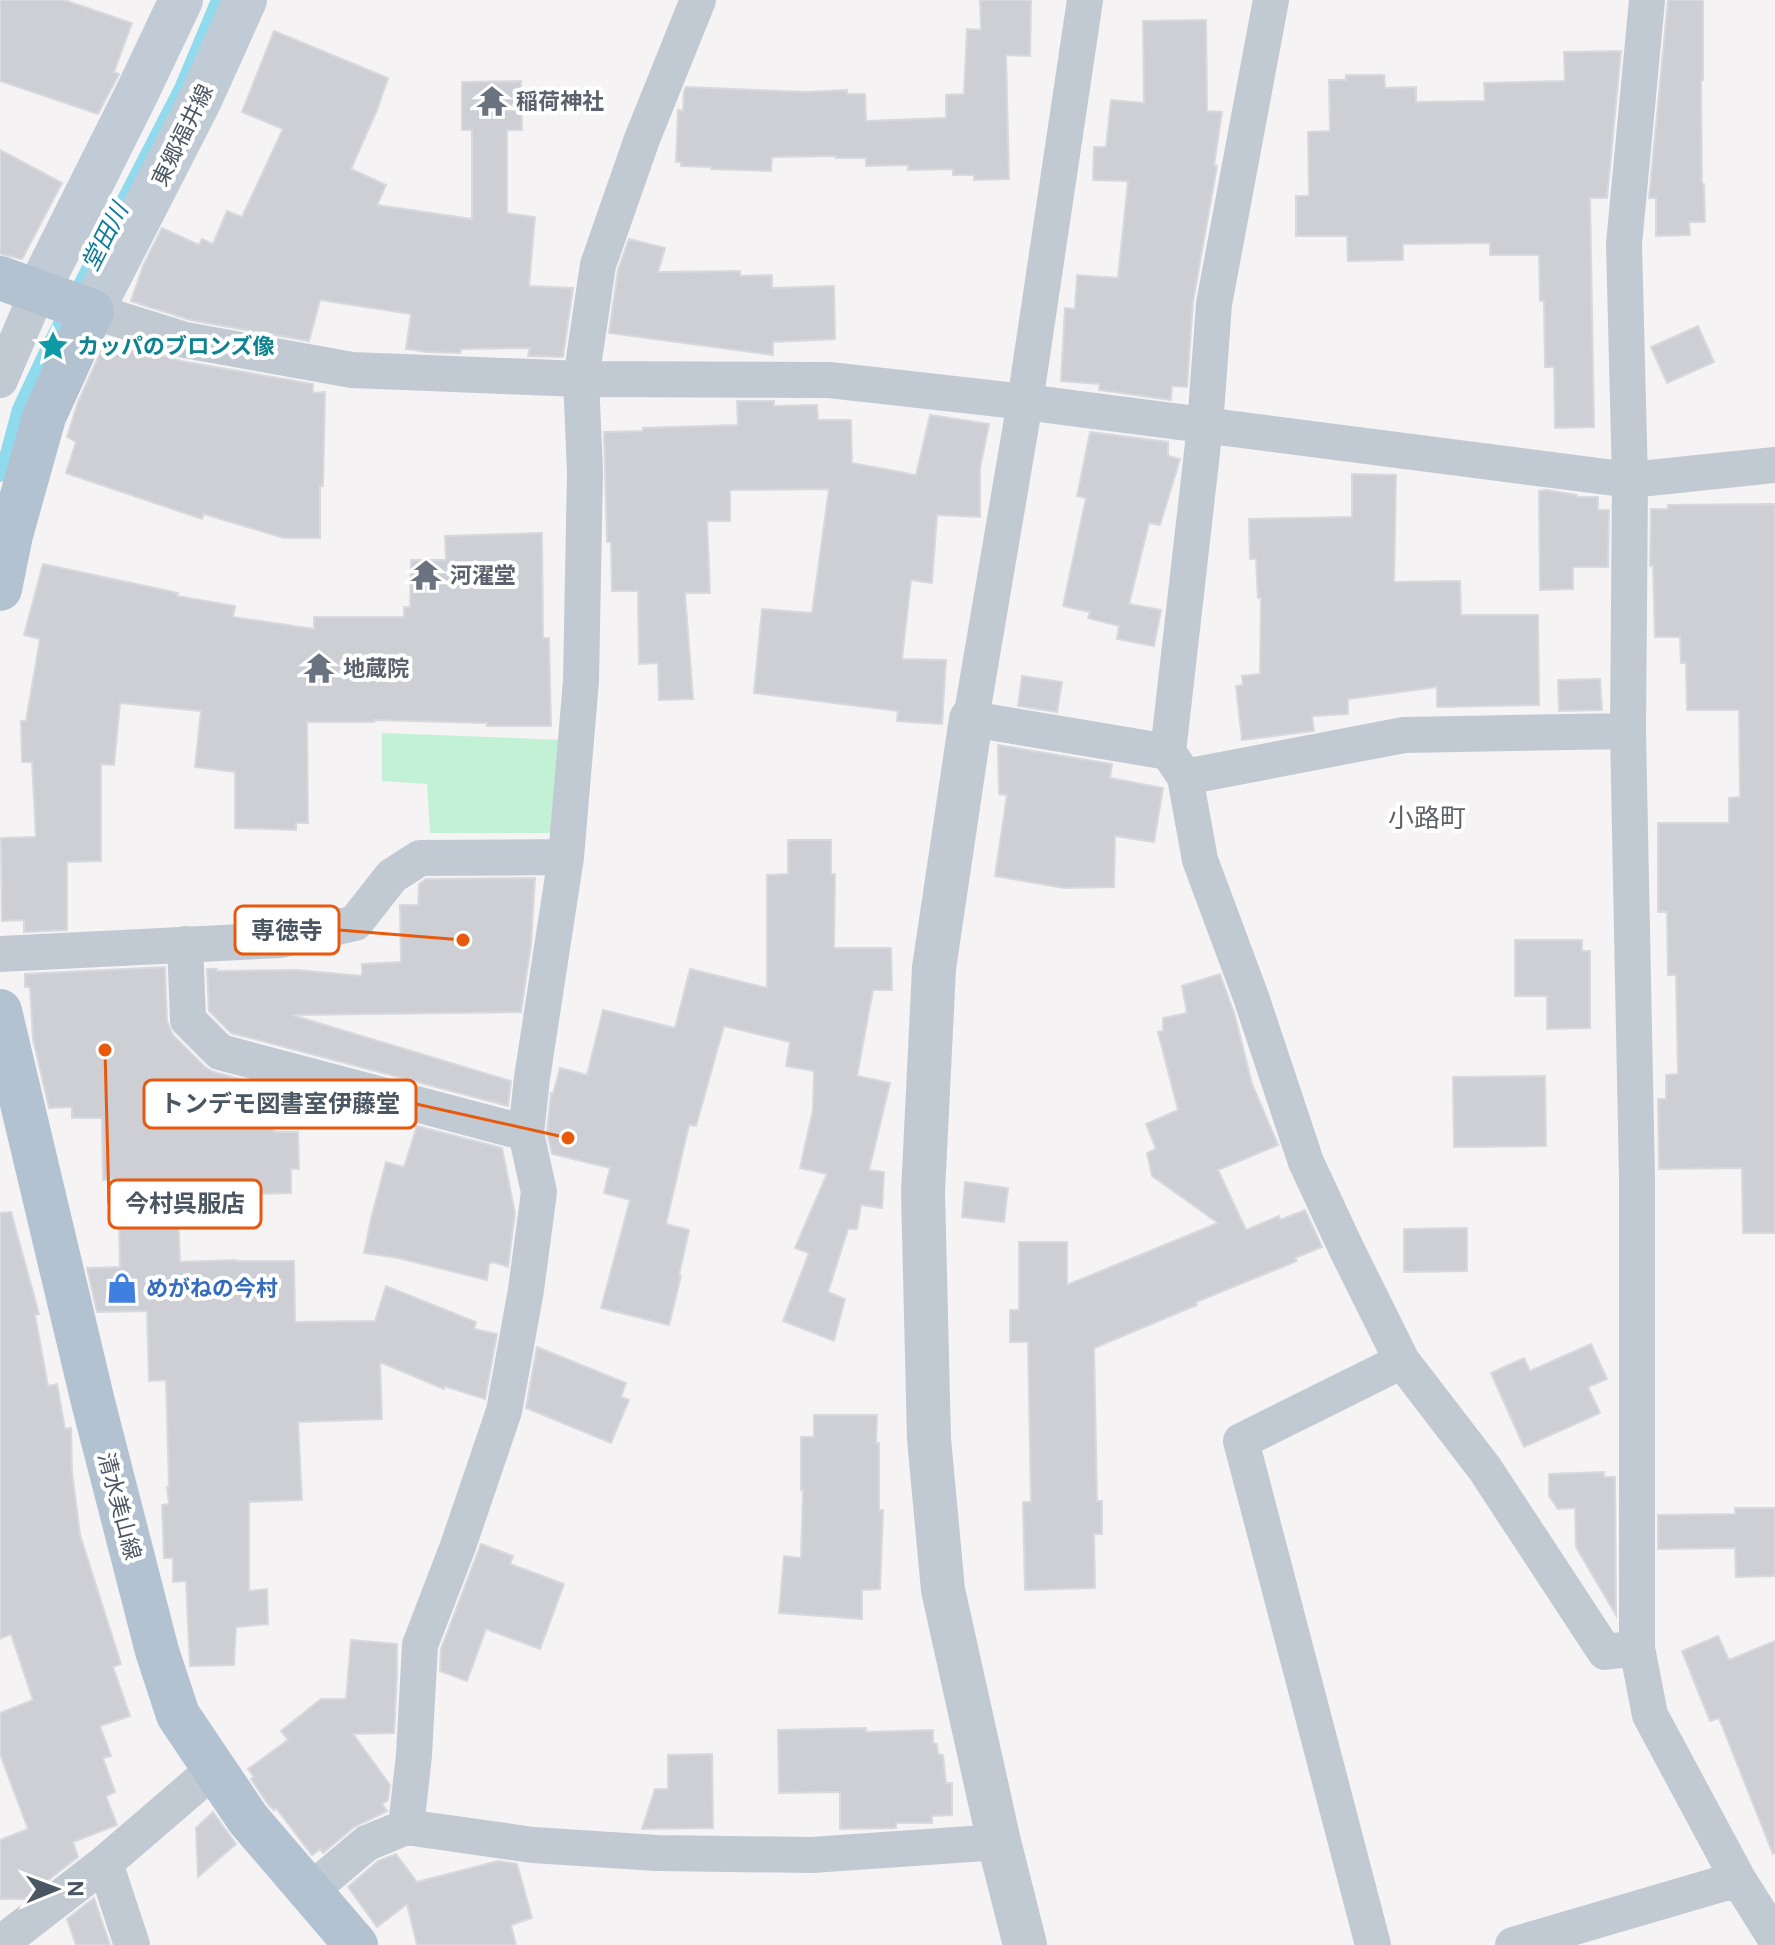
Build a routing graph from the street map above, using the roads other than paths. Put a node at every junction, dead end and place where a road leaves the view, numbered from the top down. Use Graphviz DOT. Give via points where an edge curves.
graph roads {
  1 [pos="181,0"];
  2 [pos="245,0"];
  3 [pos="698,0"];
  4 [pos="1085,0"];
  5 [pos="1271,0"];
  6 [pos="1647,0"];
  7 [pos="53,297"];
  8 [pos="581,379"];
  9 [pos="0,380"];
  10 [pos="1025,402"];
  11 [pos="1205,426"];
  12 [pos="1775,465"];
  13 [pos="1630,480"];
  14 [pos="0,589"];
  15 [pos="971,719"];
  16 [pos="1628,731"];
  17 [pos="1177,764"];
  18 [pos="566,857"];
  19 [pos="185,944"];
  20 [pos="0,954"];
  21 [pos="0,1011"];
  22 [pos="526,1133"];
  23 [pos="1402,1361"];
  24 [pos="1637,1648"];
  25 [pos="213,1770"];
  26 [pos="406,1827"];
  27 [pos="999,1842"];
  28 [pos="105,1863"];
  29 [pos="1738,1879"];
  30 [pos="310,1891"];
  31 [pos="39,1913"];
  32 [pos="0,1916"];
  33 [pos="1775,1938"];
  34 [pos="0,1944"];
  35 [pos="132,1945"];
  36 [pos="356,1945"];
  37 [pos="1025,1945"];
  38 [pos="1373,1945"];
  39 [pos="1513,1945"];
  1 -- 7 [label="main road"];
  2 -- 7 [label="main road, 東郷福井線" via="200,100"];
  3 -- 8 [label="street" via="598,265"];
  4 -- 10 [label="street"];
  5 -- 11 [label="street" via="1214,304"];
  6 -- 13 [label="street" via="1624,244"];
  7 -- 8 [label="street" via="185,340 352,370"];
  7 -- 9 [label="street"];
  7 -- 14 [label="main road" via="44,417"];
  8 -- 10 [label="street" via="829,380"];
  8 -- 18 [label="street" via="581,681"];
  10 -- 11 [label="street"];
  10 -- 15 [label="street"];
  11 -- 13 [label="street"];
  11 -- 17 [label="street"];
  12 -- 13 [label="street"];
  13 -- 16 [label="street"];
  15 -- 17 [label="street"];
  15 -- 27 [label="street" via="934,968 923,1192 929,1439 943,1590"];
  16 -- 17 [label="street" via="1404,735"];
  16 -- 24 [label="street" via="1637,1179"];
  17 -- 23 [label="street" via="1200,860 1306,1162"];
  18 -- 19 [label="street" via="420,858 392,876 355,923 281,940"];
  18 -- 22 [label="street"];
  19 -- 20 [label="street"];
  19 -- 22 [label="street" via="188,1020 220,1052"];
  21 -- 25 [label="main road, 清水美山線" via="157,1651 178,1715"];
  22 -- 26 [label="street" via="539,1192 526,1290 504,1411 420,1645"];
  23 -- 24 [label="street" via="1485,1469 1605,1652"];
  23 -- 38 [label="street" via="1241,1441"];
  24 -- 29 [label="street" via="1650,1715"];
  25 -- 28 [label="street"];
  25 -- 30 [label="main road, 清水美山線"];
  26 -- 27 [label="street" via="533,1845 657,1853 812,1855"];
  26 -- 30 [label="street" via="367,1843"];
  27 -- 37 [label="street"];
  28 -- 31 [label="street"];
  28 -- 35 [label="street"];
  29 -- 33 [label="street"];
  29 -- 39 [label="street"];
  30 -- 36 [label="main road, 清水美山線"];
  31 -- 32 [label="street"];
  31 -- 34 [label="street"];
}
